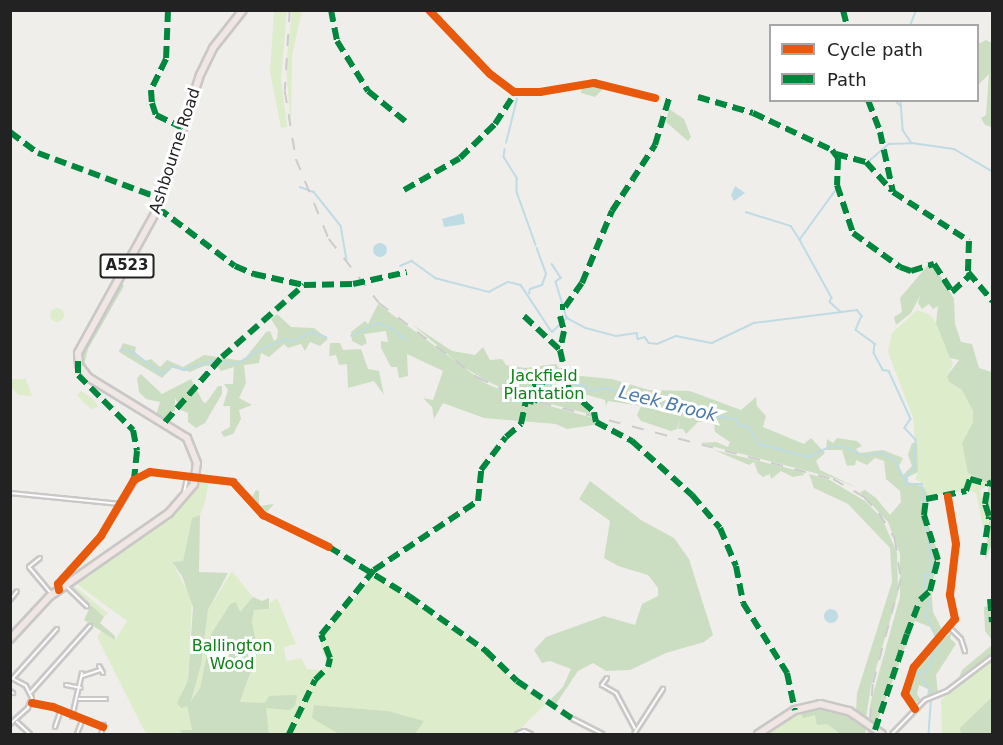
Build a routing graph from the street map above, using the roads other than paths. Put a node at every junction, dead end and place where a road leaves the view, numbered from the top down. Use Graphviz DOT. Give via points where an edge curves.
graph roads {
  1 [pos="243,10"];
  2 [pos="429,10"];
  3 [pos="655,98"];
  4 [pos="187,477"];
  5 [pos="10,493"];
  6 [pos="948,497"];
  7 [pos="182,499"];
  8 [pos="120,504"];
  9 [pos="329,547"];
  10 [pos="40,558"];
  11 [pos="65,585"];
  12 [pos="59,590"];
  13 [pos="17,591"];
  14 [pos="52,594"];
  15 [pos="10,600"];
  16 [pos="87,606"];
  17 [pos="90,626"];
  18 [pos="57,629"];
  19 [pos="950,629"];
  20 [pos="10,639"];
  21 [pos="965,651"];
  22 [pos="993,657"];
  23 [pos="101,670"];
  24 [pos="12,678"];
  25 [pos="607,678"];
  26 [pos="68,684"];
  27 [pos="81,688"];
  28 [pos="663,689"];
  29 [pos="31,692"];
  30 [pos="104,698"];
  31 [pos="79,699"];
  32 [pos="32,703"];
  33 [pos="915,709"];
  34 [pos="61,710"];
  35 [pos="72,717"];
  36 [pos="573,719"];
  37 [pos="16,721"];
  38 [pos="82,722"];
  39 [pos="10,724"];
  40 [pos="56,726"];
  41 [pos="636,728"];
  42 [pos="29,732"];
  43 [pos="77,735"];
  44 [pos="101,735"];
  45 [pos="517,735"];
  46 [pos="531,735"];
  47 [pos="602,735"];
  48 [pos="634,735"];
  49 [pos="758,735"];
  50 [pos="882,735"];
  51 [pos="892,735"];
  1 -- 7 [label="highway, Ashbourne Road / A523" via="213,48 200,75 158,208 78,353 79,365 88,377 120,400 176,428 192,444 196,478"];
  2 -- 3 [label="street" via="490,74 514,92 594,83"];
  4 -- 7 [label="street"];
  4 -- 8 [label="street" via="147,473 135,480"];
  4 -- 9 [label="street, bridge" via="233,482 263,515"];
  5 -- 8 [label="street"];
  6 -- 19 [label="street" via="956,544 950,595 955,619"];
  7 -- 11 [label="highway, Ashbourne Road / A523"];
  8 -- 12 [label="street" via="101,536 58,584"];
  10 -- 14 [label="street" via="29,567"];
  11 -- 12 [label="highway, Ashbourne Road / A523"];
  11 -- 16 [label="street"];
  12 -- 14 [label="highway, Ashbourne Road / A523"];
  13 -- 15 [label="street"];
  14 -- 20 [label="highway, Ashbourne Road / A523"];
  17 -- 29 [label="street"];
  18 -- 24 [label="street"];
  19 -- 21 [label="street" via="961,639"];
  19 -- 33 [label="street" via="916,664 905,691"];
  22 -- 33 [label="street"];
  23 -- 27 [label="street" via="82,674"];
  24 -- 29 [label="street"];
  25 -- 41 [label="street" via="602,686 616,693"];
  26 -- 27 [label="street"];
  27 -- 31 [label="street"];
  28 -- 41 [label="street"];
  29 -- 32 [label="street"];
  30 -- 31 [label="street"];
  31 -- 35 [label="street"];
  32 -- 34 [label="street"];
  32 -- 37 [label="street"];
  33 -- 51 [label="street"];
  34 -- 35 [label="street"];
  34 -- 40 [label="street"];
  35 -- 38 [label="street"];
  36 -- 47 [label="street"];
  37 -- 39 [label="street"];
  37 -- 42 [label="street"];
  38 -- 43 [label="street"];
  38 -- 44 [label="street" via="104,725"];
  41 -- 48 [label="street"];
  45 -- 46 [label="street" via="524,730"];
  49 -- 50 [label="highway" via="795,710 820,704 855,714"];
}
